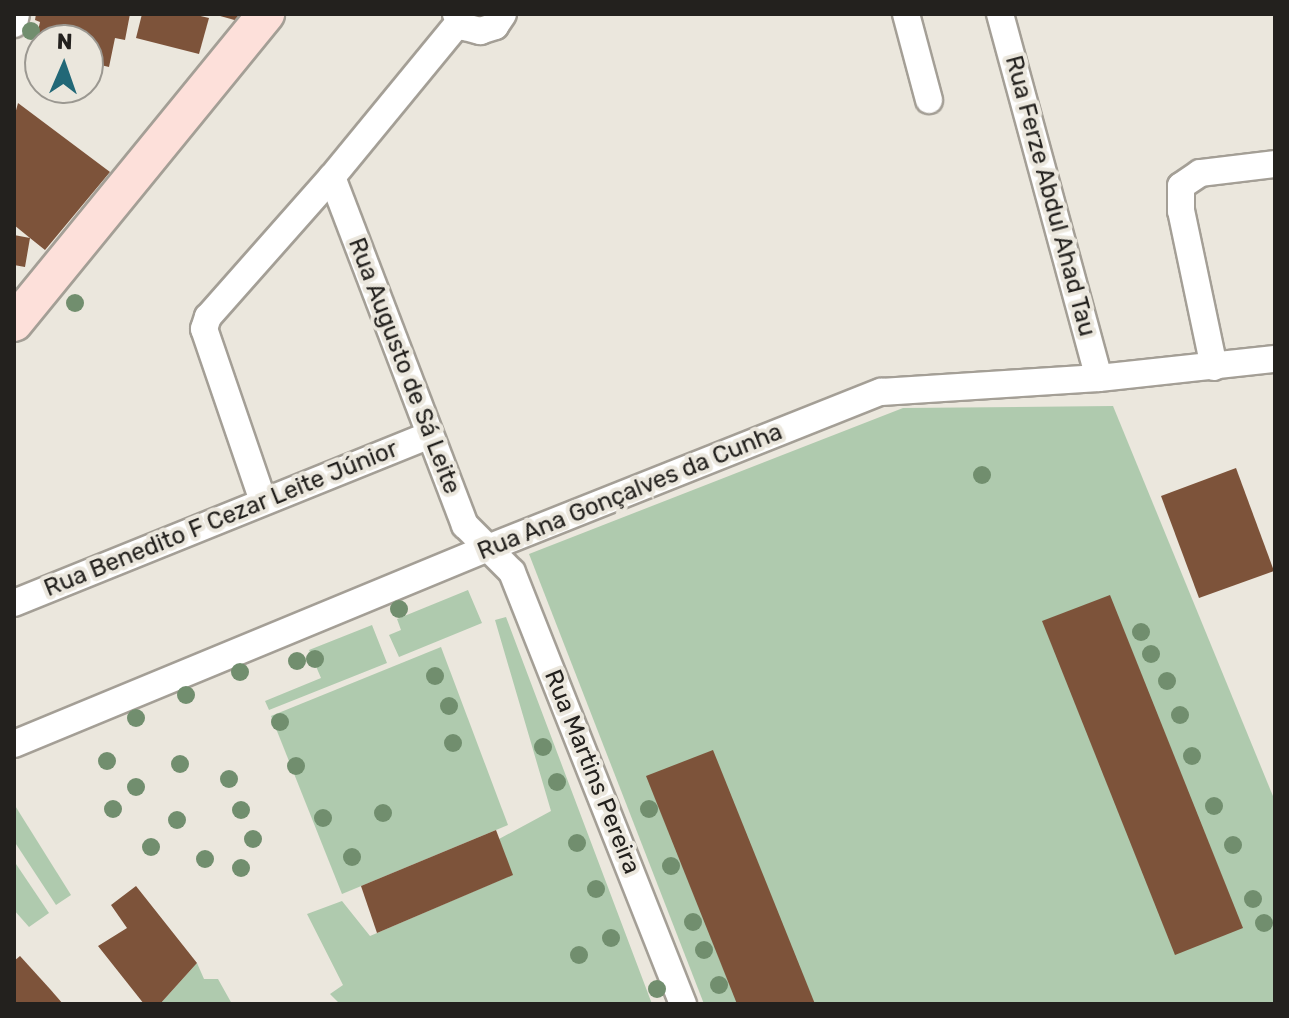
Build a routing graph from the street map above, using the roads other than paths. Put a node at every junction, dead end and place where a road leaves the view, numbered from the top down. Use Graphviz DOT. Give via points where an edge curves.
graph roads {
  1 [pos="16,14"];
  2 [pos="266,14"];
  3 [pos="503,14"];
  4 [pos="1000,14"];
  5 [pos="908,16"];
  6 [pos="458,18"];
  7 [pos="14,24"];
  8 [pos="929,100"];
  9 [pos="1275,164"];
  10 [pos="332,177"];
  11 [pos="14,323"];
  12 [pos="1275,359"];
  13 [pos="1214,367"];
  14 [pos="1099,378"];
  15 [pos="429,435"];
  16 [pos="263,501"];
  17 [pos="488,548"];
  18 [pos="14,603"];
  19 [pos="14,743"];
  20 [pos="683,1004"];
  1 -- 7 [label="street"];
  2 -- 11 [label="main road"];
  3 -- 6 [label="street" via="488,30 472,30"];
  4 -- 14 [label="street, Rua Ferze Abdul Ahad Tau"];
  5 -- 8 [label="street"];
  6 -- 10 [label="street"];
  9 -- 13 [label="street" via="1200,173 1181,186 1181,211"];
  10 -- 15 [label="street, Rua Augusto de Sá Leite"];
  10 -- 16 [label="street" via="208,317 204,329"];
  12 -- 13 [label="street, Rua Ana Gonçalves da Cunha"];
  13 -- 14 [label="street, Rua Ana Gonçalves da Cunha"];
  14 -- 17 [label="street, Rua Ana Gonçalves da Cunha" via="881,392"];
  15 -- 16 [label="street, Rua Benedito F Cezar Leite Júnior"];
  15 -- 17 [label="street, Rua Augusto de Sá Leite" via="465,525"];
  16 -- 18 [label="street, Rua Benedito F Cezar Leite Júnior"];
  17 -- 19 [label="street, Rua Ana Gonçalves da Cunha"];
  17 -- 20 [label="street, Rua Martins Pereira" via="512,572"];
}
